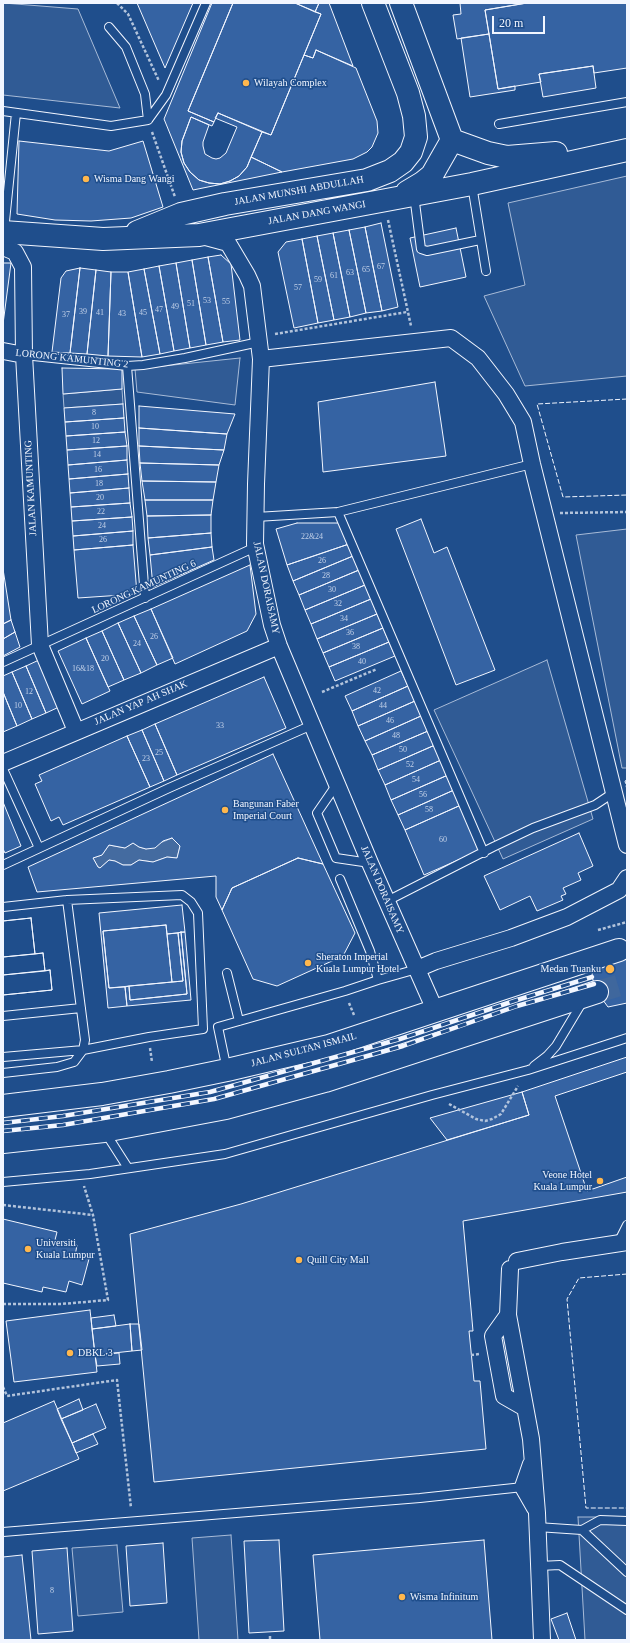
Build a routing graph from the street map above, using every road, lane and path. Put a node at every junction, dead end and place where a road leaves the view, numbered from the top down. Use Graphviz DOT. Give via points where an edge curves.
graph roads {
  1 [pos="116,3"];
  2 [pos="206,3"];
  3 [pos="373,3"];
  4 [pos="401,3"];
  5 [pos="109,27"];
  6 [pos="166,95"];
  7 [pos="627,102"];
  8 [pos="3,111"];
  9 [pos="16,113"];
  10 [pos="148,120"];
  11 [pos="499,124"];
  12 [pos="452,140"];
  13 [pos="627,150"];
  14 [pos="472,184"];
  15 [pos="400,203"];
  16 [pos="181,214"];
  17 [pos="199,235"];
  18 [pos="3,237"];
  19 [pos="123,238"];
  20 [pos="480,240"];
  21 [pos="486,271"];
  22 [pos="407,312"];
  23 [pos="411,329"];
  24 [pos="264,338"];
  25 [pos="3,351"];
  26 [pos="24,355"];
  27 [pos="261,359"];
  28 [pos="127,366"];
  29 [pos="532,464"];
  30 [pos="338,512"];
  31 [pos="627,512"];
  32 [pos="544,513"];
  33 [pos="256,517"];
  34 [pos="256,544"];
  35 [pos="145,598"];
  36 [pos="40,645"];
  37 [pos="279,646"];
  38 [pos="3,662"];
  39 [pos="377,669"];
  40 [pos="322,692"];
  41 [pos="312,725"];
  42 [pos="76,731"];
  43 [pos="3,762"];
  44 [pos="3,769"];
  45 [pos="337,784"];
  46 [pos="613,793"];
  47 [pos="627,845"];
  48 [pos="39,848"];
  49 [pos="484,853"];
  50 [pos="370,863"];
  51 [pos="3,865"];
  52 [pos="627,878"];
  53 [pos="340,879"];
  54 [pos="67,900"];
  55 [pos="386,902"];
  56 [pos="3,907"];
  57 [pos="627,922"];
  58 [pos="598,930"];
  59 [pos="619,950"];
  60 [pos="417,969"];
  61 [pos="227,972"];
  62 [pos="378,980"];
  63 [pos="592,993"];
  64 [pos="349,1004"];
  65 [pos="81,1008"];
  66 [pos="435,1010"];
  67 [pos="354,1015"];
  68 [pos="3,1016"];
  69 [pos="239,1021"];
  70 [pos="218,1026"];
  71 [pos="204,1028"];
  72 [pos="627,1038"];
  73 [pos="150,1047"];
  74 [pos="83,1050"];
  75 [pos="3,1057"];
  76 [pos="152,1062"];
  77 [pos="227,1070"];
  78 [pos="528,1070"];
  79 [pos="3,1073"];
  80 [pos="432,1095"];
  81 [pos="3,1106"];
  82 [pos="104,1131"];
  83 [pos="3,1142"];
  84 [pos="128,1168"];
  85 [pos="3,1182"];
  86 [pos="85,1190"];
  87 [pos="3,1205"];
  88 [pos="93,1215"];
  89 [pos="627,1225"];
  90 [pos="623,1243"];
  91 [pos="3,1304"];
  92 [pos="3,1387"];
  93 [pos="532,1460"];
  94 [pos="522,1487"];
  95 [pos="131,1508"];
  96 [pos="537,1511"];
  97 [pos="627,1521"];
  98 [pos="537,1527"];
  99 [pos="582,1530"];
  100 [pos="3,1532"];
  101 [pos="539,1566"];
  102 [pos="627,1572"];
  103 [pos="627,1610"];
  104 [pos="542,1640"];
  1 -- 6 [label="path" via="128,14"];
  2 -- 6 [label="lane"];
  3 -- 16 [label="street, JALAN MUNSHI ABDULLAH" via="408,93 414,116 416,137 411,152 403,162 390,171 367,180"];
  4 -- 12 [label="street"];
  5 -- 10 [label="lane" via="126,47 145,94"];
  6 -- 10 [label="lane"];
  7 -- 11 [label="lane"];
  8 -- 9 [label="lane"];
  9 -- 10 [label="lane" via="111,126"];
  9 -- 18 [label="lane"];
  10 -- 16 [label="path"];
  12 -- 13 [label="street" via="507,157"];
  12 -- 15 [label="street" via="432,175"];
  13 -- 14 [label="street, JALAN DANG WANGI"];
  14 -- 15 [label="street, JALAN DANG WANGI"];
  14 -- 20 [label="lane"];
  15 -- 17 [label="street, JALAN DANG WANGI"];
  15 -- 20 [label="lane" via="421,249 427,252"];
  15 -- 22 [label="path"];
  16 -- 19 [label="street, JALAN MUNSHI ABDULLAH"];
  17 -- 19 [label="street, JALAN DANG WANGI"];
  17 -- 24 [label="street, JALAN DORAISAMY" via="228,243 252,286"];
  18 -- 19 [label="street, JALAN DANG WANGI" via="103,240"];
  18 -- 26 [label="street, JALAN KAMUNTING" via="23,267"];
  20 -- 21 [label="lane"];
  22 -- 23 [label="path"];
  22 -- 24 [label="path"];
  24 -- 27 [label="street, JALAN DORAISAMY"];
  24 -- 28 [label="lane, LORONG KAMUNTING 2" via="185,358"];
  25 -- 26 [label="street, LORONG KAMUNTING 2"];
  26 -- 28 [label="lane, LORONG KAMUNTING 2"];
  26 -- 36 [label="street, JALAN KAMUNTING"];
  27 -- 29 [label="street" via="451,338 478,358 506,394 523,422"];
  27 -- 33 [label="street, JALAN DORAISAMY"];
  28 -- 35 [label="lane"];
  29 -- 30 [label="lane"];
  29 -- 32 [label="street"];
  30 -- 33 [label="lane"];
  30 -- 49 [label="lane"];
  31 -- 32 [label="path"];
  32 -- 46 [label="street"];
  33 -- 34 [label="street, JALAN DORAISAMY"];
  34 -- 35 [label="lane, LORONG KAMUNTING 6" via="249,550"];
  34 -- 37 [label="street, JALAN DORAISAMY" via="272,625"];
  35 -- 36 [label="lane, LORONG KAMUNTING 6"];
  36 -- 38 [label="lane, LORONG KAMUNTING 6"];
  36 -- 42 [label="street, JALAN KAMUNTING"];
  37 -- 41 [label="street, JALAN DORAISAMY"];
  37 -- 42 [label="street, JALAN YAP AH SHAK"];
  39 -- 40 [label="path"];
  41 -- 45 [label="street, JALAN DORAISAMY"];
  41 -- 48 [label="lane"];
  42 -- 43 [label="street, JALAN YAP AH SHAK"];
  44 -- 48 [label="lane"];
  45 -- 50 [label="street, JALAN DORAISAMY"];
  45 -- 50 [label="lane" via="317,814 336,858"];
  46 -- 47 [label="street"];
  46 -- 49 [label="lane" via="595,805 533,828"];
  48 -- 51 [label="lane"];
  49 -- 55 [label="lane"];
  50 -- 55 [label="street, JALAN DORAISAMY"];
  52 -- 60 [label="street" via="619,890 567,917"];
  53 -- 62 [label="lane" via="370,951"];
  54 -- 56 [label="lane"];
  54 -- 65 [label="lane"];
  54 -- 71 [label="lane" via="182,894 191,902 198,913"];
  55 -- 60 [label="street, JALAN DORAISAMY"];
  57 -- 58 [label="path"];
  59 -- 66 [label="street, JALAN SULTAN ISMAIL"];
  60 -- 62 [label="lane"];
  60 -- 66 [label="street, JALAN DORAISAMY"];
  61 -- 69 [label="lane"];
  62 -- 69 [label="lane"];
  63 -- 78 [label="lane" via="556,1046"];
  63 -- 82 [label="street" via="325,1081 226,1108"];
  64 -- 67 [label="path"];
  65 -- 68 [label="lane"];
  65 -- 74 [label="lane" via="85,1040"];
  66 -- 77 [label="street, JALAN SULTAN ISMAIL" via="329,1046"];
  69 -- 70 [label="lane"];
  70 -- 71 [label="lane"];
  70 -- 77 [label="lane"];
  71 -- 74 [label="lane"];
  72 -- 78 [label="lane"];
  73 -- 76 [label="path"];
  74 -- 75 [label="lane"];
  74 -- 79 [label="lane" via="74,1062 57,1067"];
  77 -- 81 [label="street, JALAN SULTAN ISMAIL" via="102,1094"];
  78 -- 80 [label="lane"];
  78 -- 80 [label="path" via="501,1114 485,1121 476,1119"];
  80 -- 84 [label="lane" via="225,1154"];
  82 -- 83 [label="street"];
  82 -- 84 [label="lane"];
  84 -- 85 [label="lane"];
  86 -- 88 [label="path"];
  87 -- 88 [label="path"];
  88 -- 91 [label="path" via="108,1300 61,1304"];
  89 -- 90 [label="lane"];
  90 -- 93 [label="street" via="562,1252 513,1265 508,1315 493,1336 504,1396 525,1408"];
  92 -- 95 [label="path" via="7,1396 118,1380"];
  93 -- 94 [label="street"];
  93 -- 96 [label="street"];
  94 -- 96 [label="street"];
  94 -- 100 [label="lane" via="420,1498"];
  96 -- 98 [label="street"];
  97 -- 99 [label="lane" via="600,1520"];
  98 -- 99 [label="lane"];
  98 -- 101 [label="street"];
  99 -- 102 [label="lane"];
  101 -- 103 [label="lane" via="560,1565"];
  101 -- 104 [label="street"];
}
